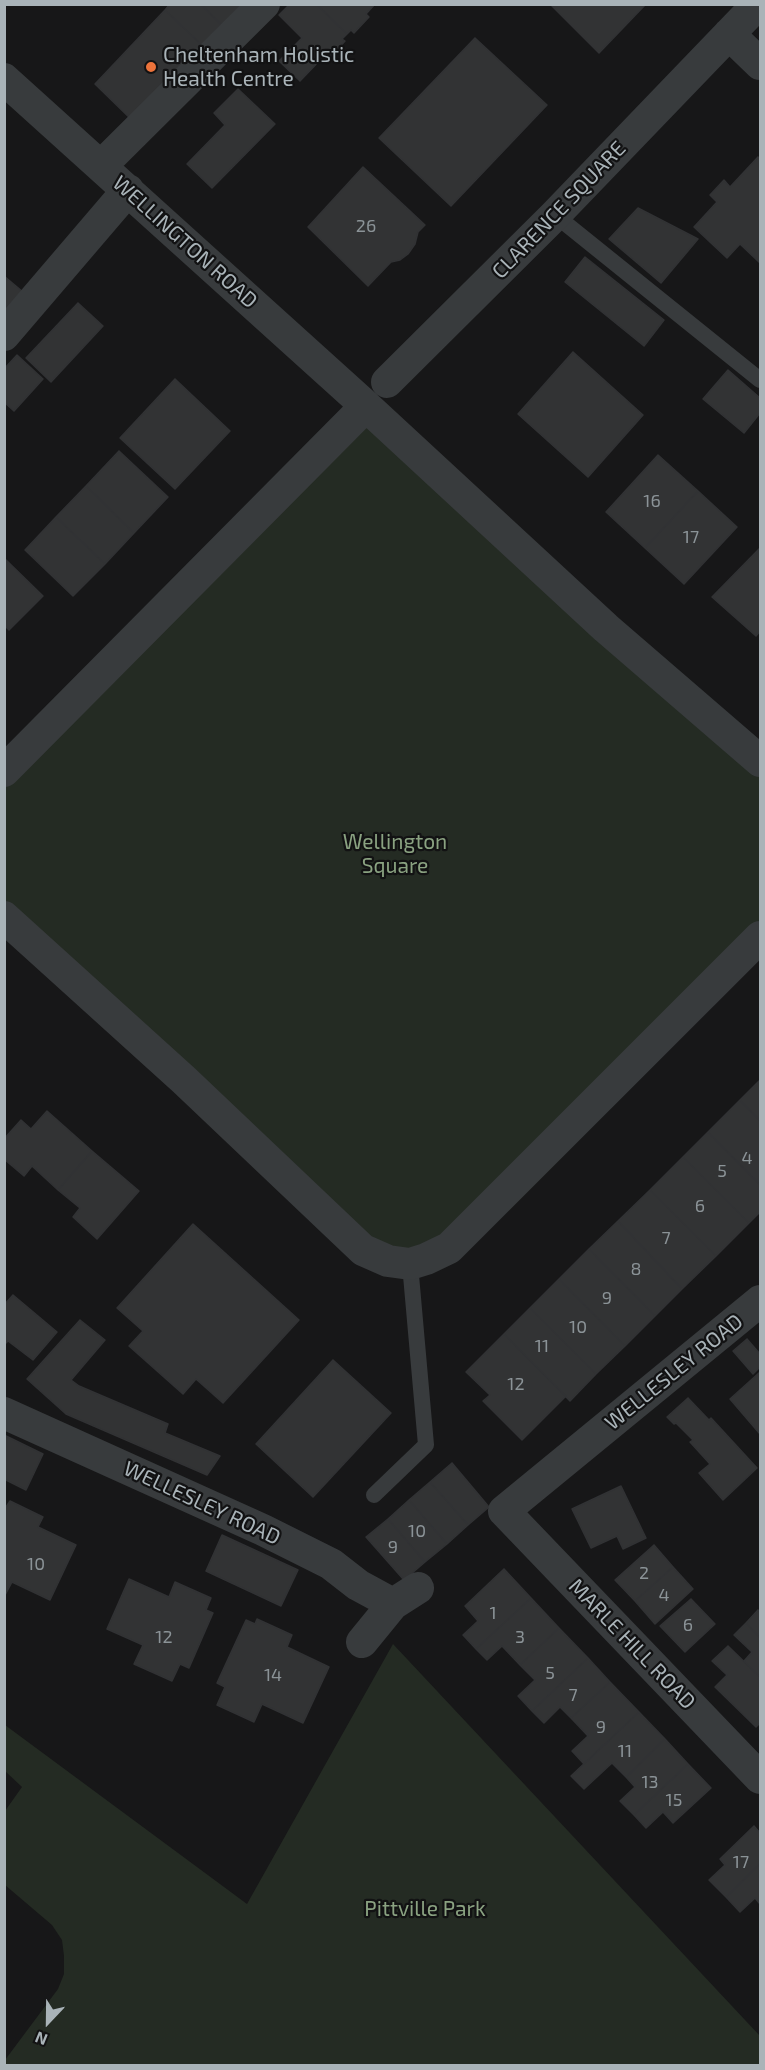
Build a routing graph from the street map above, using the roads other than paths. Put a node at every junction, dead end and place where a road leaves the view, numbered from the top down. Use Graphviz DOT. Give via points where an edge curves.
graph roads {
  1 [pos="264,4"];
  2 [pos="758,4"];
  3 [pos="729,34"];
  4 [pos="760,64"];
  5 [pos="4,79"];
  6 [pos="102,166"];
  7 [pos="128,190"];
  8 [pos="555,215"];
  9 [pos="4,335"];
  10 [pos="760,380"];
  11 [pos="387,382"];
  12 [pos="366,406"];
  13 [pos="760,761"];
  14 [pos="4,771"];
  15 [pos="4,917"];
  16 [pos="760,937"];
  17 [pos="410,1264"];
  18 [pos="760,1300"];
  19 [pos="4,1413"];
  20 [pos="374,1495"];
  21 [pos="504,1511"];
  22 [pos="362,1642"];
  23 [pos="760,1778"];
  1 -- 6 [label="street"];
  2 -- 3 [label="street, CLARENCE SQUARE"];
  3 -- 4 [label="street"];
  3 -- 8 [label="street, CLARENCE SQUARE"];
  5 -- 6 [label="street, WELLINGTON ROAD"];
  6 -- 7 [label="street, WELLINGTON ROAD"];
  7 -- 9 [label="street"];
  7 -- 12 [label="street, WELLINGTON ROAD"];
  8 -- 10 [label="lane"];
  8 -- 11 [label="street, CLARENCE SQUARE"];
  12 -- 13 [label="street" via="606,628"];
  12 -- 14 [label="street"];
  15 -- 17 [label="street" via="363,1250 388,1262"];
  16 -- 17 [label="street" via="449,1248"];
  17 -- 20 [label="lane" via="426,1446"];
  18 -- 21 [label="street, WELLESLEY ROAD"];
  19 -- 22 [label="street, WELLESLEY ROAD" via="263,1530 331,1564 358,1585 405,1596"];
  21 -- 23 [label="street, MARLE HILL ROAD"];
}
